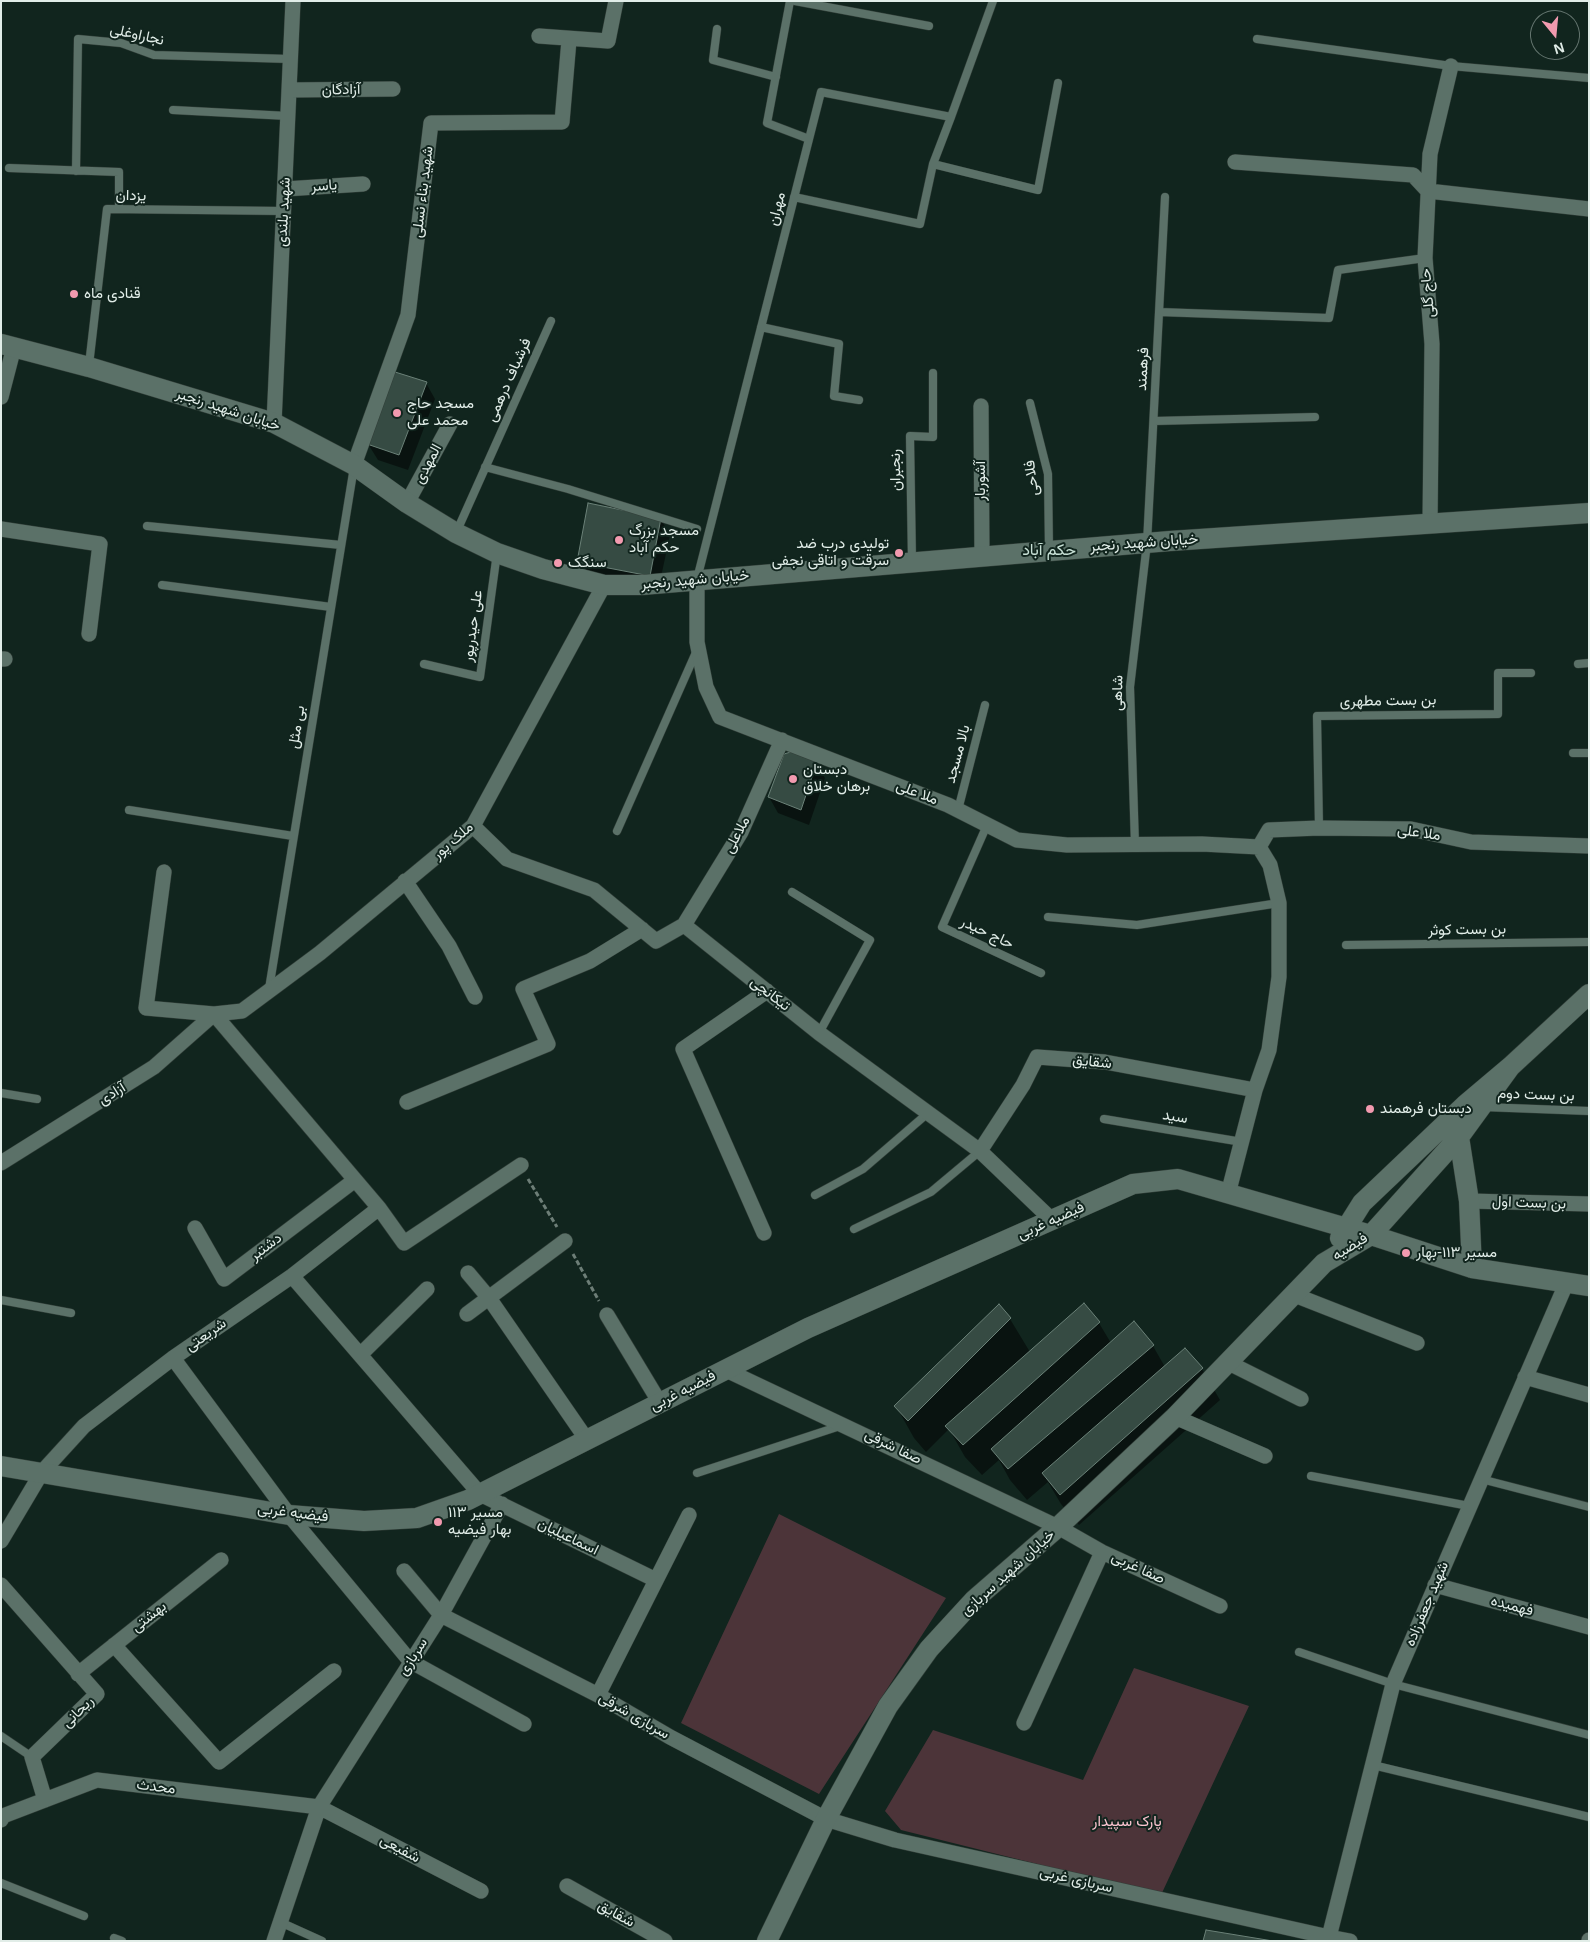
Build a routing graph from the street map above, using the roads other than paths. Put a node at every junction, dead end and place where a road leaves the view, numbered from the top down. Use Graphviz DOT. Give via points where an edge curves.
graph roads {
  1 [pos="293,1"];
  2 [pos="616,1"];
  3 [pos="790,1"];
  4 [pos="795,1"];
  5 [pos="993,1"];
  6 [pos="928,26"];
  7 [pos="717,29"];
  8 [pos="539,36"];
  9 [pos="1257,39"];
  10 [pos="569,40"];
  11 [pos="290,58"];
  12 [pos="1451,66"];
  13 [pos="776,77"];
  14 [pos="1589,78"];
  15 [pos="1058,83"];
  16 [pos="393,89"];
  17 [pos="289,90"];
  18 [pos="173,110"];
  19 [pos="288,116"];
  20 [pos="951,117"];
  21 [pos="809,139"];
  22 [pos="1234,162"];
  23 [pos="934,164"];
  24 [pos="9,168"];
  25 [pos="76,171"];
  26 [pos="363,184"];
  27 [pos="285,189"];
  28 [pos="1428,191"];
  29 [pos="794,197"];
  30 [pos="1166,197"];
  31 [pos="119,209"];
  32 [pos="1589,209"];
  33 [pos="284,211"];
  34 [pos="1425,258"];
  35 [pos="1160,312"];
  36 [pos="551,321"];
  37 [pos="761,327"];
  38 [pos="7,346"];
  39 [pos="89,367"];
  40 [pos="933,373"];
  41 [pos="1,397"];
  42 [pos="859,400"];
  43 [pos="1030,403"];
  44 [pos="981,406"];
  45 [pos="1315,417"];
  46 [pos="1154,422"];
  47 [pos="274,423"];
  48 [pos="450,424"];
  49 [pos="354,465"];
  50 [pos="485,467"];
  51 [pos="407,503"];
  52 [pos="1589,513"];
  53 [pos="1430,524"];
  54 [pos="147,526"];
  55 [pos="1,529"];
  56 [pos="697,529"];
  57 [pos="456,533"];
  58 [pos="1147,543"];
  59 [pos="341,546"];
  60 [pos="1049,551"];
  61 [pos="497,553"];
  62 [pos="982,556"];
  63 [pos="912,562"];
  64 [pos="697,579"];
  65 [pos="604,585"];
  66 [pos="162,586"];
  67 [pos="331,607"];
  68 [pos="89,634"];
  69 [pos="698,648"];
  70 [pos="1589,663"];
  71 [pos="424,664"];
  72 [pos="1578,664"];
  73 [pos="1531,673"];
  74 [pos="986,705"];
  75 [pos="782,740"];
  76 [pos="1573,753"];
  77 [pos="1589,753"];
  78 [pos="129,810"];
  79 [pos="958,810"];
  80 [pos="987,825"];
  81 [pos="473,826"];
  82 [pos="1319,828"];
  83 [pos="616,831"];
  84 [pos="294,836"];
  85 [pos="1135,845"];
  86 [pos="1589,846"];
  87 [pos="1258,847"];
  88 [pos="164,872"];
  89 [pos="405,882"];
  90 [pos="792,892"];
  91 [pos="1279,903"];
  92 [pos="1048,917"];
  93 [pos="684,925"];
  94 [pos="642,929"];
  95 [pos="1589,942"];
  96 [pos="1346,945"];
  97 [pos="1041,973"];
  98 [pos="767,991"];
  99 [pos="268,992"];
  100 [pos="1589,994"];
  101 [pos="475,997"];
  102 [pos="214,1014"];
  103 [pos="819,1033"];
  104 [pos="1510,1067"];
  105 [pos="1255,1090"];
  106 [pos="1,1093"];
  107 [pos="37,1099"];
  108 [pos="407,1102"];
  109 [pos="1481,1107"];
  110 [pos="1589,1111"];
  111 [pos="928,1113"];
  112 [pos="1104,1119"];
  113 [pos="1459,1137"];
  114 [pos="1242,1142"];
  115 [pos="980,1151"];
  116 [pos="1,1163"];
  117 [pos="520,1165"];
  118 [pos="355,1180"];
  119 [pos="1228,1194"];
  120 [pos="815,1195"];
  121 [pos="1469,1201"];
  122 [pos="1589,1204"];
  123 [pos="379,1208"];
  124 [pos="1052,1220"];
  125 [pos="195,1228"];
  126 [pos="1346,1228"];
  127 [pos="854,1229"];
  128 [pos="764,1233"];
  129 [pos="1371,1235"];
  130 [pos="565,1241"];
  131 [pos="1324,1263"];
  132 [pos="1472,1268"];
  133 [pos="468,1273"];
  134 [pos="292,1276"];
  135 [pos="1566,1284"];
  136 [pos="1589,1286"];
  137 [pos="427,1288"];
  138 [pos="1292,1294"];
  139 [pos="489,1298"];
  140 [pos="1,1300"];
  141 [pos="71,1313"];
  142 [pos="467,1314"];
  143 [pos="607,1315"];
  144 [pos="1418,1343"];
  145 [pos="360,1355"];
  146 [pos="174,1358"];
  147 [pos="1227,1362"];
  148 [pos="726,1370"];
  149 [pos="1525,1377"];
  150 [pos="1589,1395"];
  151 [pos="1301,1399"];
  152 [pos="660,1403"];
  153 [pos="1175,1417"];
  154 [pos="844,1424"];
  155 [pos="587,1440"];
  156 [pos="1265,1456"];
  157 [pos="1,1466"];
  158 [pos="42,1472"];
  159 [pos="697,1473"];
  160 [pos="1311,1476"];
  161 [pos="1482,1478"];
  162 [pos="480,1494"];
  163 [pos="502,1504"];
  164 [pos="1470,1506"];
  165 [pos="1589,1507"];
  166 [pos="289,1514"];
  167 [pos="689,1515"];
  168 [pos="1058,1527"];
  169 [pos="1,1541"];
  170 [pos="1102,1552"];
  171 [pos="221,1560"];
  172 [pos="404,1571"];
  173 [pos="656,1580"];
  174 [pos="1,1585"];
  175 [pos="1435,1585"];
  176 [pos="1220,1606"];
  177 [pos="441,1615"];
  178 [pos="1589,1627"];
  179 [pos="114,1645"];
  180 [pos="1299,1652"];
  181 [pos="410,1661"];
  182 [pos="334,1672"];
  183 [pos="78,1674"];
  184 [pos="1393,1684"];
  185 [pos="598,1695"];
  186 [pos="1024,1723"];
  187 [pos="524,1724"];
  188 [pos="1589,1735"];
  189 [pos="1,1736"];
  190 [pos="32,1757"];
  191 [pos="1374,1765"];
  192 [pos="45,1800"];
  193 [pos="319,1807"];
  194 [pos="2,1816"];
  195 [pos="1589,1817"];
  196 [pos="826,1818"];
  197 [pos="1,1883"];
  198 [pos="567,1886"];
  199 [pos="481,1891"];
  200 [pos="84,1916"];
  201 [pos="280,1922"];
  202 [pos="1328,1939"];
  203 [pos="274,1941"];
  204 [pos="322,1941"];
  205 [pos="665,1941"];
  206 [pos="767,1941"];
  207 [pos="1350,1941"];
  1 -- 11 [label="street, شهید بلندی"];
  2 -- 10 [label="street" via="608,41"];
  3 -- 13 [label="lane"];
  4 -- 6 [label="lane"];
  5 -- 20 [label="lane"];
  7 -- 13 [label="lane" via="713,60"];
  8 -- 10 [label="street"];
  9 -- 12 [label="lane"];
  10 -- 49 [label="street, شهید بناء نسلی" via="562,122 431,123 408,316"];
  11 -- 17 [label="street, شهید بلندی"];
  11 -- 25 [label="lane, نجاراوغلی" via="154,56 121,43 78,39"];
  12 -- 14 [label="lane"];
  12 -- 28 [label="street, حاج گلی" via="1430,154"];
  13 -- 21 [label="lane" via="767,123"];
  15 -- 23 [label="lane" via="1038,190"];
  16 -- 17 [label="street, آزادگان"];
  17 -- 19 [label="street, شهید بلندی"];
  18 -- 19 [label="lane"];
  19 -- 27 [label="street, شهید بلندی"];
  20 -- 21 [label="lane, مهران" via="821,92"];
  20 -- 23 [label="lane"];
  21 -- 29 [label="lane, مهران"];
  22 -- 28 [label="street" via="1413,174"];
  23 -- 29 [label="lane" via="920,224"];
  24 -- 25 [label="lane"];
  25 -- 31 [label="lane" via="119,172"];
  26 -- 27 [label="street, یاسر"];
  27 -- 33 [label="street, شهید بلندی"];
  28 -- 32 [label="street"];
  28 -- 34 [label="street, حاج گلی"];
  29 -- 37 [label="lane, مهران"];
  30 -- 35 [label="lane, فرهمند"];
  31 -- 33 [label="lane, یزدان"];
  31 -- 39 [label="lane, یزدان" via="107,209"];
  33 -- 47 [label="street, شهید بلندی"];
  34 -- 35 [label="lane" via="1338,270 1329,318"];
  34 -- 53 [label="street, حاج گلی" via="1432,344"];
  35 -- 46 [label="lane, فرهمند"];
  36 -- 50 [label="lane, فرشباف درهمی"];
  37 -- 42 [label="lane" via="839,344 834,396"];
  37 -- 64 [label="lane, مهران"];
  38 -- 39 [label="street, خیابان شهید رنجبر"];
  38 -- 41 [label="street"];
  39 -- 47 [label="street, خیابان شهید رنجبر"];
  40 -- 63 [label="lane, رنجبران" via="933,437 910,436"];
  43 -- 60 [label="lane, فلاحی" via="1048,474"];
  44 -- 62 [label="street, آشوربار"];
  45 -- 46 [label="lane"];
  46 -- 58 [label="lane, فرهمند"];
  47 -- 49 [label="street, خیابان شهید رنجبر"];
  48 -- 51 [label="street, المهدی"];
  49 -- 51 [label="street, خیابان شهید رنجبر"];
  49 -- 59 [label="lane, بی مثل"];
  50 -- 56 [label="lane"];
  50 -- 57 [label="lane, فرشباف درهمی"];
  51 -- 57 [label="street, خیابان شهید رنجبر"];
  52 -- 53 [label="street, خیابان شهید رنجبر"];
  53 -- 58 [label="street, خیابان شهید رنجبر"];
  54 -- 59 [label="lane"];
  55 -- 68 [label="street" via="100,544"];
  57 -- 61 [label="street, خیابان شهید رنجبر"];
  58 -- 60 [label="street, خیابان شهید رنجبر"];
  58 -- 85 [label="lane, شاهی" via="1130,687"];
  59 -- 67 [label="lane, بی مثل"];
  60 -- 62 [label="street, خیابان شهید رنجبر"];
  61 -- 65 [label="street, خیابان شهید رنجبر" via="543,570"];
  61 -- 71 [label="lane, علی‌ حیدرپور" via="480,676"];
  62 -- 63 [label="street, خیابان شهید رنجبر"];
  63 -- 64 [label="street, خیابان شهید رنجبر"];
  64 -- 65 [label="street, خیابان شهید رنجبر"];
  64 -- 69 [label="street, ملا علی"];
  65 -- 81 [label="street, ملک پور"];
  66 -- 67 [label="lane"];
  67 -- 84 [label="lane, بی مثل"];
  69 -- 75 [label="street, ملا علی" via="706,687 720,717"];
  69 -- 83 [label="lane"];
  70 -- 72 [label="lane"];
  73 -- 82 [label="lane, بن بست مطهری" via="1498,673 1498,714 1317,716"];
  74 -- 79 [label="lane, بالا مسجد"];
  75 -- 79 [label="street, ملا علی"];
  75 -- 93 [label="street, ملاعلی" via="741,832"];
  76 -- 77 [label="lane"];
  78 -- 84 [label="lane"];
  79 -- 80 [label="street, ملا علی"];
  80 -- 85 [label="street, ملا علی" via="1017,840 1067,845"];
  80 -- 97 [label="lane, حاج حیدر" via="942,927"];
  81 -- 89 [label="street, ملک پور"];
  81 -- 94 [label="street" via="507,859 594,890"];
  82 -- 86 [label="street, ملا علی" via="1410,829 1471,842"];
  82 -- 87 [label="street, ملا علی" via="1269,830"];
  84 -- 99 [label="lane, بی مثل"];
  85 -- 87 [label="street, ملا علی"];
  87 -- 91 [label="street" via="1270,865"];
  88 -- 102 [label="street, ملک پور" via="146,1008"];
  89 -- 99 [label="street, ملک پور"];
  89 -- 101 [label="street" via="449,946"];
  90 -- 103 [label="lane" via="870,940"];
  91 -- 92 [label="lane" via="1137,925"];
  91 -- 105 [label="street" via="1279,977 1269,1050"];
  93 -- 94 [label="street" via="656,941"];
  93 -- 98 [label="street, تیکانچی"];
  94 -- 108 [label="street" via="590,962 523,989 548,1044"];
  95 -- 96 [label="lane, بن بست کوثر"];
  98 -- 103 [label="street, تیکانچی"];
  98 -- 128 [label="street" via="683,1049"];
  99 -- 102 [label="street, ملک پور" via="242,1011"];
  100 -- 104 [label="street, فیضیه"];
  102 -- 116 [label="street, آزادی" via="154,1067"];
  102 -- 118 [label="street"];
  103 -- 111 [label="street, تیکانچی"];
  104 -- 109 [label="street, فیضیه"];
  104 -- 126 [label="street, فیضیه" via="1466,1104 1362,1203"];
  105 -- 114 [label="street"];
  105 -- 115 [label="street, شقایق" via="1104,1062 1037,1057 1023,1085"];
  106 -- 107 [label="lane"];
  109 -- 110 [label="lane, بن بست دوم"];
  109 -- 113 [label="street, فیضیه"];
  111 -- 115 [label="street, تیکانچی"];
  111 -- 120 [label="lane" via="863,1169"];
  112 -- 114 [label="lane, سید"];
  113 -- 121 [label="street"];
  113 -- 129 [label="street, فیضیه"];
  114 -- 119 [label="street"];
  115 -- 124 [label="street, تیکانچی"];
  115 -- 127 [label="lane" via="931,1192"];
  117 -- 123 [label="street" via="404,1243"];
  118 -- 123 [label="street"];
  118 -- 125 [label="street, دشتبر" via="224,1279"];
  119 -- 124 [label="street, فیضیه غربی" via="1178,1179 1133,1184"];
  119 -- 126 [label="street, فیضیه غربی"];
  121 -- 122 [label="street, بن بست اول"];
  121 -- 132 [label="street"];
  123 -- 134 [label="street, شریعتی"];
  124 -- 148 [label="street, فیضیه غربی" via="808,1328"];
  126 -- 129 [label="street, فیضیه غربی"];
  126 -- 131 [label="street, فیضیه"];
  129 -- 131 [label="street, فیضیه"];
  129 -- 132 [label="street, فیضیه غربی"];
  130 -- 139 [label="street"];
  131 -- 138 [label="street, خیابان شهید سربازی"];
  132 -- 135 [label="street, فیضیه غربی"];
  133 -- 139 [label="street"];
  134 -- 145 [label="street"];
  134 -- 146 [label="street, شریعتی"];
  135 -- 136 [label="street, فیضیه غربی"];
  135 -- 149 [label="street, شهید جعفرزاده"];
  137 -- 145 [label="street"];
  138 -- 144 [label="street"];
  138 -- 147 [label="street, خیابان شهید سربازی"];
  139 -- 142 [label="street"];
  139 -- 155 [label="street"];
  140 -- 141 [label="lane"];
  143 -- 152 [label="street"];
  145 -- 162 [label="street"];
  146 -- 158 [label="street, شریعتی" via="84,1426"];
  146 -- 166 [label="street"];
  147 -- 151 [label="street"];
  147 -- 153 [label="street, خیابان شهید سربازی"];
  148 -- 152 [label="street, فیضیه غربی"];
  148 -- 154 [label="street, صفا شرقی"];
  149 -- 150 [label="street"];
  149 -- 161 [label="street, شهید جعفرزاده"];
  152 -- 155 [label="street, فیضیه غربی"];
  153 -- 156 [label="street"];
  153 -- 168 [label="street, خیابان شهید سربازی"];
  154 -- 159 [label="lane"];
  154 -- 168 [label="street, صفا شرقی"];
  155 -- 162 [label="street, فیضیه غربی"];
  157 -- 158 [label="street, فیضیه غربی"];
  158 -- 166 [label="street, فیضیه غربی"];
  158 -- 169 [label="street"];
  160 -- 164 [label="lane"];
  161 -- 164 [label="street, شهید جعفرزاده"];
  161 -- 165 [label="lane"];
  162 -- 163 [label="street, اسماعیلیان"];
  162 -- 166 [label="street, فیضیه غربی" via="417,1518 364,1521"];
  163 -- 173 [label="street, اسماعیلیان"];
  163 -- 177 [label="street, سربازی"];
  164 -- 175 [label="street, شهید جعفرزاده"];
  166 -- 181 [label="street"];
  167 -- 173 [label="street"];
  168 -- 170 [label="street, صفا غربی"];
  168 -- 196 [label="street, خیابان شهید سربازی" via="974,1600 929,1649 888,1706"];
  170 -- 176 [label="street, صفا غربی"];
  170 -- 186 [label="street"];
  171 -- 179 [label="street, بهشتی"];
  172 -- 177 [label="street"];
  173 -- 185 [label="street"];
  174 -- 183 [label="street, ریحانی"];
  175 -- 178 [label="street, فهمیده"];
  175 -- 184 [label="street, شهید جعفرزاده"];
  177 -- 181 [label="street, سربازی"];
  177 -- 185 [label="street, سربازی شرقی"];
  179 -- 182 [label="street" via="219,1762"];
  179 -- 183 [label="street, بهشتی"];
  180 -- 184 [label="lane"];
  181 -- 187 [label="street"];
  181 -- 193 [label="street, سربازی"];
  183 -- 190 [label="street, ریحانی" via="97,1694"];
  184 -- 188 [label="lane"];
  184 -- 191 [label="street, شهید جعفرزاده"];
  185 -- 196 [label="street, سربازی شرقی" via="670,1737"];
  189 -- 190 [label="lane"];
  190 -- 192 [label="street"];
  191 -- 195 [label="lane"];
  191 -- 202 [label="street, شهید جعفرزاده"];
  192 -- 193 [label="street, محدث" via="98,1780"];
  192 -- 194 [label="street, محدث"];
  193 -- 199 [label="street, شفیعی"];
  193 -- 201 [label="street, سربازی"];
  196 -- 202 [label="street, سربازی غربی" via="896,1840"];
  196 -- 206 [label="street, خیابان شهید سربازی"];
  197 -- 200 [label="lane"];
  198 -- 205 [label="street, شقایق"];
  201 -- 203 [label="street, سربازی"];
  201 -- 204 [label="lane"];
  202 -- 207 [label="street, سربازی غربی"];
}
